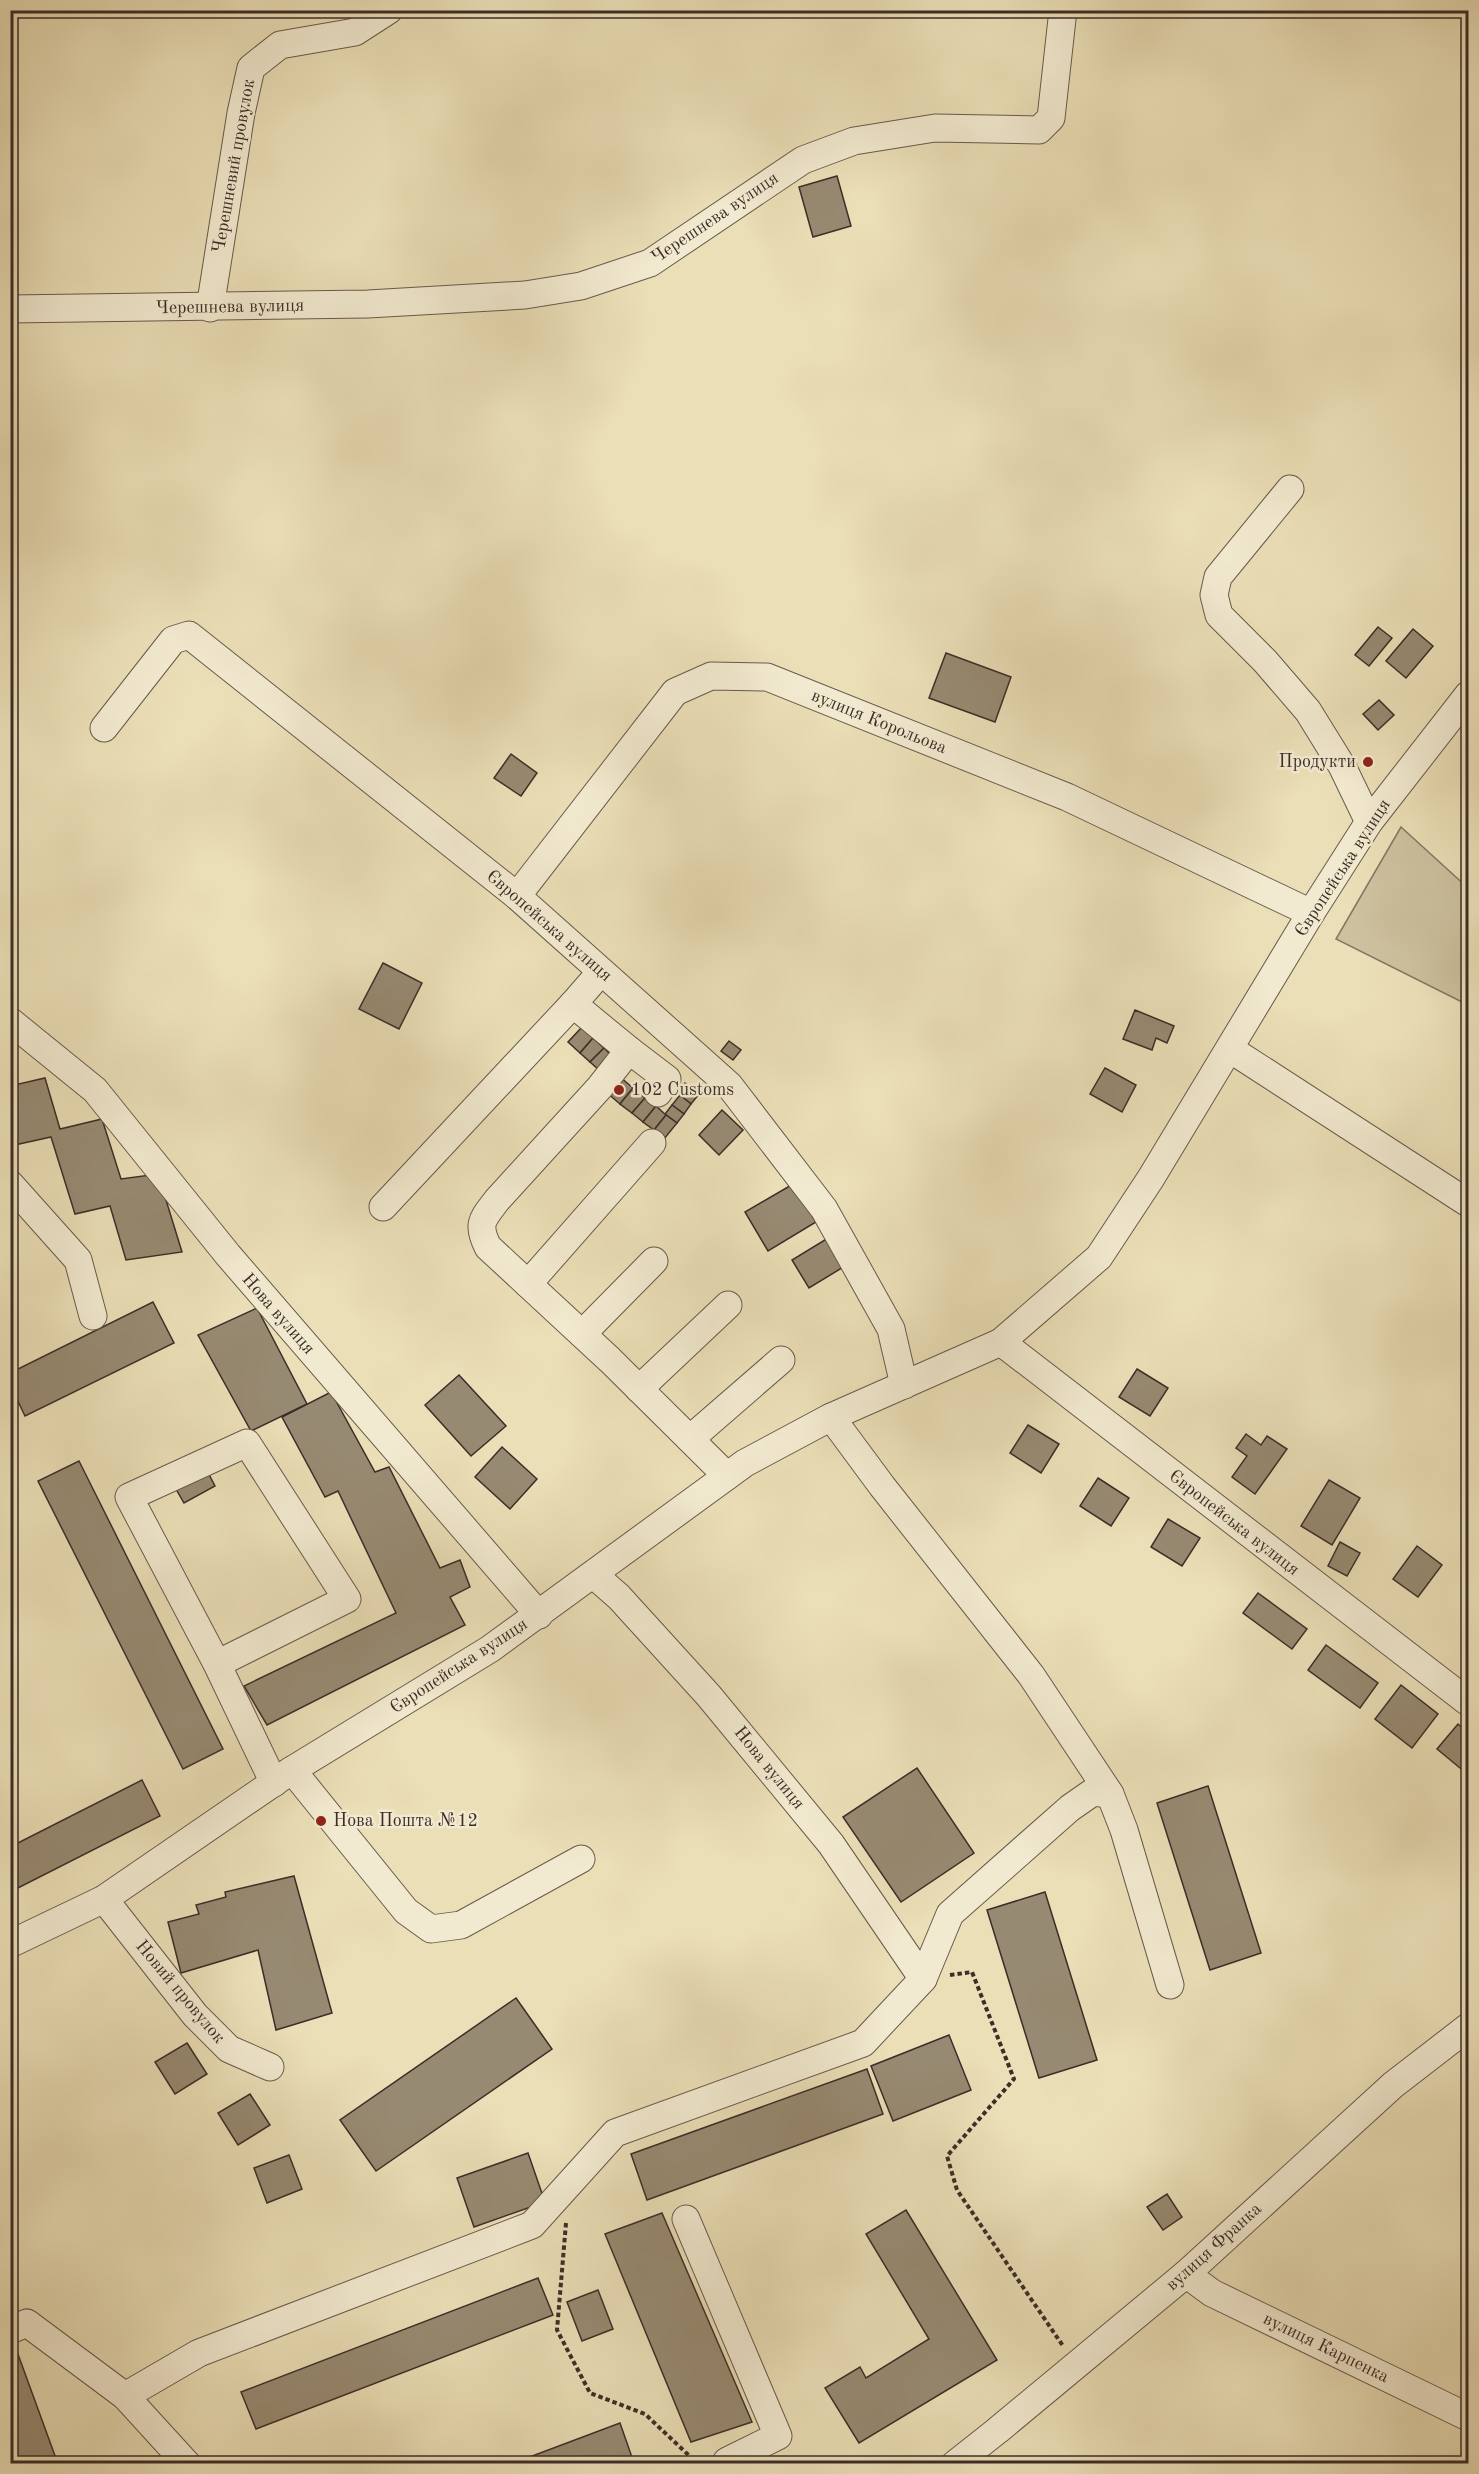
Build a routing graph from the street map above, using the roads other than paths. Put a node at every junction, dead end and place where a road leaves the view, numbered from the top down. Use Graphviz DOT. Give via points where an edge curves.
graph roads {
  1 [pos="389,10"];
  2 [pos="1063,10"];
  3 [pos="210,308"];
  4 [pos="10,309"];
  5 [pos="1290,489"];
  6 [pos="1468,695"];
  7 [pos="104,728"];
  8 [pos="1369,822"];
  9 [pos="517,896"];
  10 [pos="1311,913"];
  11 [pos="593,981"];
  12 [pos="573,1004"];
  13 [pos="10,1021"];
  14 [pos="1230,1049"];
  15 [pos="629,1050"];
  16 [pos="657,1093"];
  17 [pos="652,1143"];
  18 [pos="10,1184"];
  19 [pos="1468,1203"];
  20 [pos="383,1207"];
  21 [pos="654,1261"];
  22 [pos="528,1284"];
  23 [pos="728,1305"];
  24 [pos="93,1316"];
  25 [pos="582,1334"];
  26 [pos="1001,1342"];
  27 [pos="780,1360"];
  28 [pos="904,1385"];
  29 [pos="639,1389"];
  30 [pos="831,1417"];
  31 [pos="690,1438"];
  32 [pos="727,1476"];
  33 [pos="594,1575"];
  34 [pos="539,1615"];
  35 [pos="217,1664"];
  36 [pos="1468,1702"];
  37 [pos="283,1777"];
  38 [pos="1110,1794"];
  39 [pos="581,1859"];
  40 [pos="104,1899"];
  41 [pos="10,1944"];
  42 [pos="923,1979"];
  43 [pos="1170,1985"];
  44 [pos="1468,2027"];
  45 [pos="270,2067"];
  46 [pos="686,2219"];
  47 [pos="1186,2274"];
  48 [pos="16,2322"];
  49 [pos="125,2397"];
  50 [pos="1468,2417"];
  51 [pos="187,2463"];
  52 [pos="727,2463"];
  53 [pos="955,2463"];
  1 -- 3 [label="street, Черешневий провулок" via="355,32 280,45 251,69"];
  2 -- 3 [label="street, Черешнева вулиця" via="1051,118 1040,130 935,128 854,141 803,160 650,262 581,286 525,296"];
  3 -- 4 [label="street, Черешнева вулиця"];
  5 -- 8 [label="street" via="1218,577 1214,595 1219,615 1308,711 1342,766"];
  6 -- 8 [label="street, Європейська вулиця"];
  7 -- 9 [label="street, Європейська вулиця" via="173,640 189,635"];
  8 -- 10 [label="street, Європейська вулиця"];
  9 -- 10 [label="street, вулиця Корольова" via="675,692 711,676 767,677 1066,797"];
  9 -- 28 [label="street, Європейська вулиця" via="729,1085 824,1209 891,1329"];
  10 -- 14 [label="street, Європейська вулиця"];
  11 -- 12 [label="street"];
  12 -- 15 [label="street"];
  12 -- 20 [label="street"];
  13 -- 34 [label="street, Нова вулиця" via="95,1090 228,1255"];
  14 -- 19 [label="street"];
  14 -- 26 [label="street, Європейська вулиця" via="1099,1257"];
  15 -- 16 [label="street" via="667,1079"];
  15 -- 22 [label="street" via="483,1218 480,1232 488,1247"];
  17 -- 22 [label="street"];
  18 -- 24 [label="street" via="78,1260"];
  21 -- 25 [label="street"];
  22 -- 25 [label="street"];
  23 -- 29 [label="street"];
  25 -- 29 [label="street"];
  26 -- 28 [label="street, Європейська вулиця"];
  26 -- 36 [label="street, Європейська вулиця"];
  27 -- 31 [label="street"];
  28 -- 30 [label="street, Європейська вулиця"];
  29 -- 31 [label="street"];
  30 -- 32 [label="street, Європейська вулиця"];
  30 -- 38 [label="street" via="1031,1675"];
  31 -- 32 [label="street"];
  32 -- 33 [label="street, Європейська вулиця"];
  33 -- 34 [label="street, Європейська вулиця"];
  33 -- 42 [label="street, Нова вулиця" via="710,1696 823,1835"];
  34 -- 37 [label="street, Європейська вулиця"];
  35 -- 35 [label="street" via="347,1599 247,1443 129,1497"];
  35 -- 37 [label="street"];
  37 -- 39 [label="street" via="405,1911 431,1929 461,1925"];
  37 -- 40 [label="street, Європейська вулиця"];
  38 -- 42 [label="street" via="1093,1792 1070,1808 950,1914"];
  38 -- 43 [label="street"];
  40 -- 41 [label="street, Європейська вулиця"];
  40 -- 45 [label="street, Новий провулок" via="195,2015 229,2049"];
  42 -- 49 [label="street" via="863,2043 615,2133 532,2225 199,2354"];
  44 -- 47 [label="street, вулиця Франка" via="1393,2085"];
  46 -- 52 [label="street" via="778,2436"];
  47 -- 50 [label="street, вулиця Карпенка" via="1212,2293"];
  47 -- 53 [label="street, вулиця Франка"];
  48 -- 49 [label="street"];
  49 -- 51 [label="street"];
}
